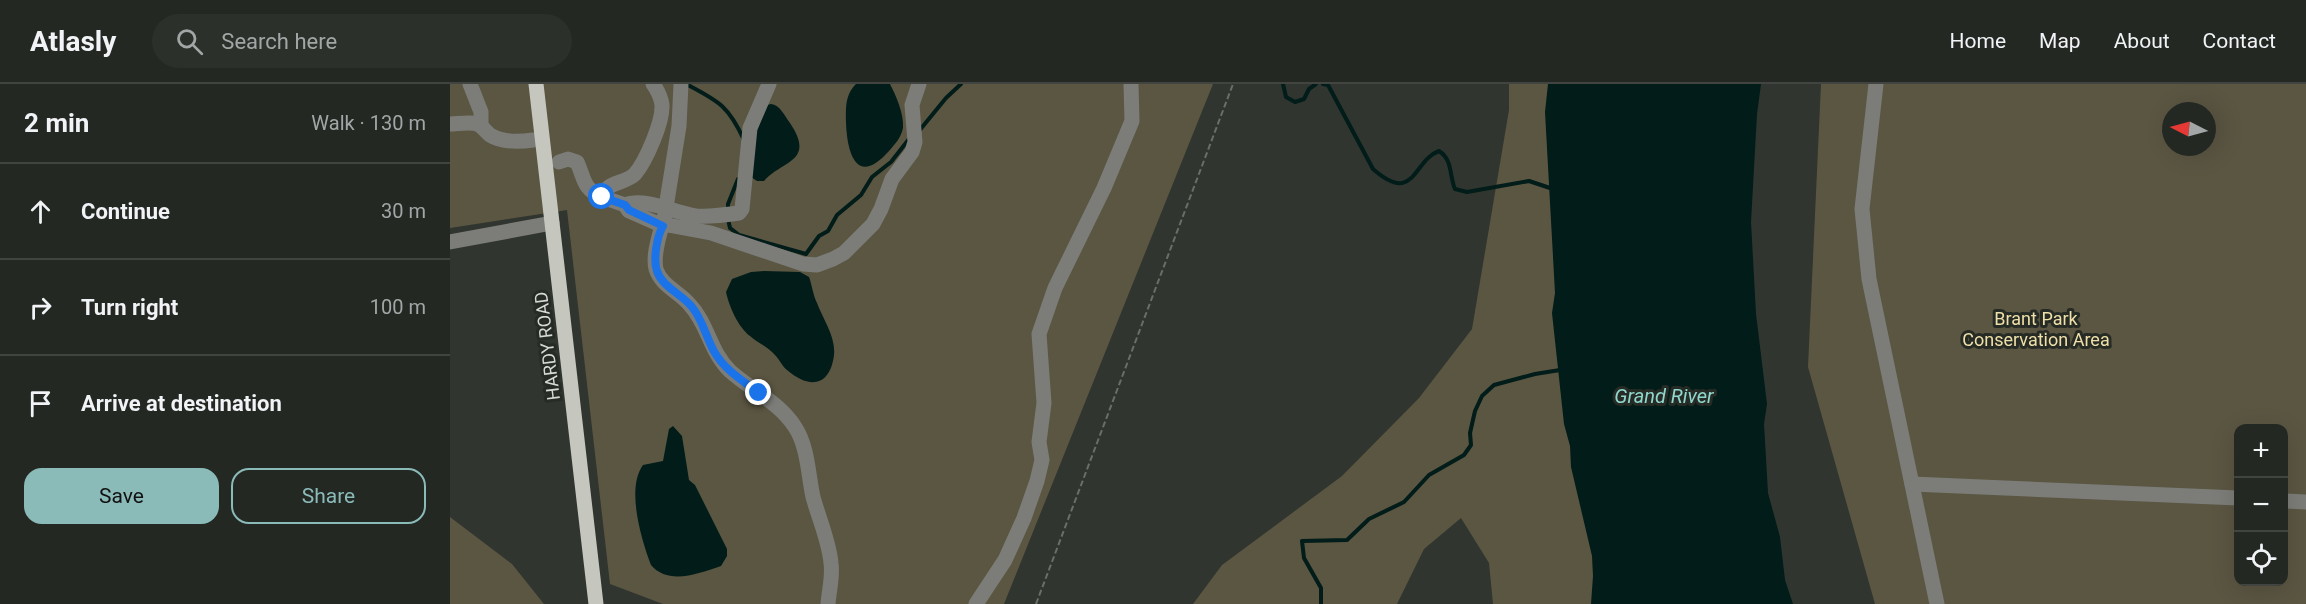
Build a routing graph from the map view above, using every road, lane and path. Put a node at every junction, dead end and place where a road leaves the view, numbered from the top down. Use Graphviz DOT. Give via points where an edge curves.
graph roads {
  1 [pos="471,84"];
  2 [pos="536,84"];
  3 [pos="653,84"];
  4 [pos="681,84"];
  5 [pos="769,84"];
  6 [pos="920,84"];
  7 [pos="1131,84"];
  8 [pos="1233,84"];
  9 [pos="1876,84"];
  10 [pos="450,124"];
  11 [pos="481,125"];
  12 [pos="533,140"];
  13 [pos="559,162"];
  14 [pos="602,197"];
  15 [pos="625,205"];
  16 [pos="666,208"];
  17 [pos="552,223"];
  18 [pos="663,226"];
  19 [pos="450,243"];
  20 [pos="1912,484"];
  21 [pos="2234,498"];
  22 [pos="2288,501"];
  23 [pos="2306,502"];
  24 [pos="596,604"];
  25 [pos="828,604"];
  26 [pos="976,604"];
  27 [pos="1036,604"];
  28 [pos="1937,604"];
  1 -- 11 [label="street"];
  2 -- 17 [label="main road, HARDY ROAD"];
  3 -- 14 [label="street" via="661,96 662,108 652,144 632,176 603,191"];
  4 -- 16 [label="street" via="678,135"];
  5 -- 16 [label="street" via="750,128 744,199 739,213 706,216"];
  6 -- 18 [label="street" via="912,105 912,152 892,179 873,224 833,259 817,265 803,264 711,233"];
  7 -- 26 [label="street" via="1132,121 1059,280 1039,334 1044,403 1039,442 1042,460 1037,481 1005,560"];
  8 -- 27 [label="path"];
  9 -- 20 [label="street" via="1862,209 1869,279"];
  10 -- 11 [label="street"];
  11 -- 12 [label="street" via="500,139"];
  13 -- 14 [label="street" via="577,162 584,183"];
  14 -- 15 [label="street"];
  15 -- 16 [label="street"];
  15 -- 18 [label="street"];
  16 -- 18 [label="street"];
  17 -- 19 [label="street"];
  17 -- 24 [label="main road, HARDY ROAD"];
  18 -- 25 [label="street" via="655,263 660,278 697,313 722,363 791,421 800,437 831,556"];
  20 -- 21 [label="street"];
  20 -- 28 [label="street"];
  22 -- 23 [label="street"];
}
